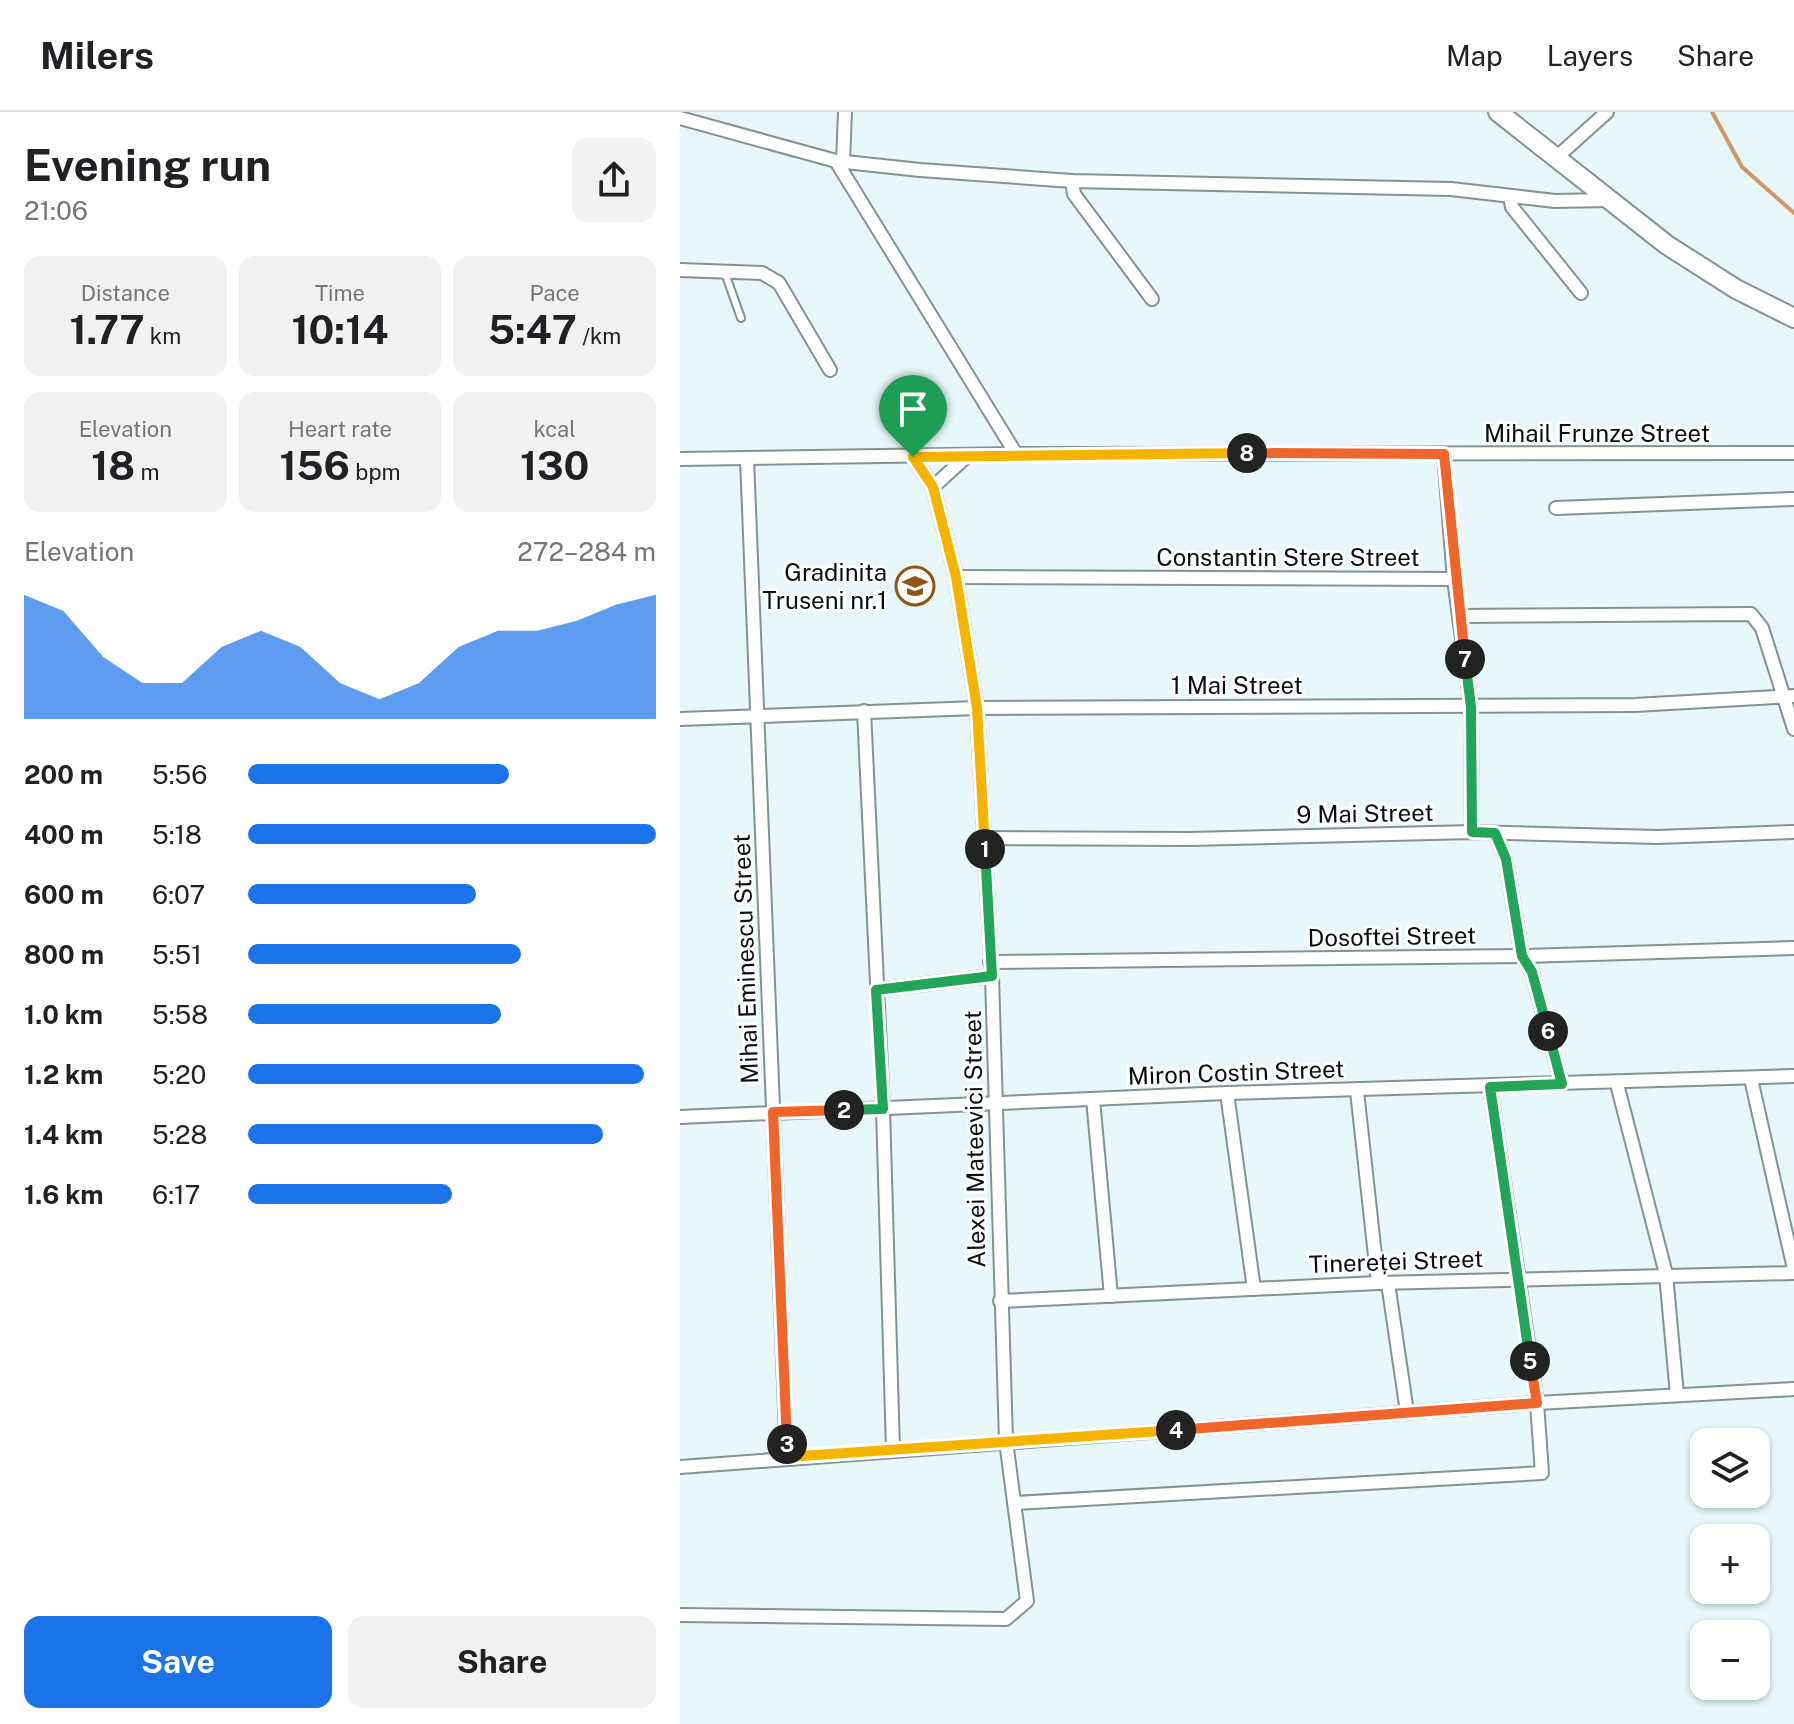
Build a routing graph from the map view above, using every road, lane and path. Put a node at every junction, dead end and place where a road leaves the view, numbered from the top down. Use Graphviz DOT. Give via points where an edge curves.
graph roads {
  1 [pos="845,112"];
  2 [pos="1498,112"];
  3 [pos="1607,112"];
  4 [pos="680,118"];
  5 [pos="1557,157"];
  6 [pos="840,162"];
  7 [pos="1072,181"];
  8 [pos="1510,196"];
  9 [pos="1609,200"];
  10 [pos="680,270"];
  11 [pos="725,273"];
  12 [pos="1581,293"];
  13 [pos="1152,299"];
  14 [pos="741,318"];
  15 [pos="1794,318"];
  16 [pos="830,370"];
  17 [pos="1794,453"];
  18 [pos="1016,454"];
  19 [pos="1444,454"];
  20 [pos="913,457"];
  21 [pos="966,457"];
  22 [pos="680,459"];
  23 [pos="747,459"];
  24 [pos="933,487"];
  25 [pos="1794,499"];
  26 [pos="1556,508"];
  27 [pos="956,577"];
  28 [pos="1454,579"];
  29 [pos="1459,616"];
  30 [pos="1788,697"];
  31 [pos="1471,707"];
  32 [pos="977,708"];
  33 [pos="864,711"];
  34 [pos="757,716"];
  35 [pos="680,719"];
  36 [pos="1794,729"];
  37 [pos="1472,832"];
  38 [pos="1794,832"];
  39 [pos="1495,833"];
  40 [pos="984,838"];
  41 [pos="1794,948"];
  42 [pos="1522,956"];
  43 [pos="990,962"];
  44 [pos="992,976"];
  45 [pos="876,990"];
  46 [pos="1794,1076"];
  47 [pos="1751,1079"];
  48 [pos="1562,1084"];
  49 [pos="1617,1084"];
  50 [pos="1490,1087"];
  51 [pos="1357,1091"];
  52 [pos="1227,1093"];
  53 [pos="1093,1099"];
  54 [pos="996,1105"];
  55 [pos="883,1109"];
  56 [pos="773,1112"];
  57 [pos="680,1117"];
  58 [pos="1794,1271"];
  59 [pos="1666,1274"];
  60 [pos="1518,1279"];
  61 [pos="1383,1283"];
  62 [pos="1254,1289"];
  63 [pos="1111,1296"];
  64 [pos="1000,1301"];
  65 [pos="1794,1389"];
  66 [pos="1677,1395"];
  67 [pos="1537,1403"];
  68 [pos="1407,1412"];
  69 [pos="1006,1441"];
  70 [pos="893,1449"];
  71 [pos="787,1457"];
  72 [pos="680,1467"];
  73 [pos="1014,1503"];
  74 [pos="680,1615"];
  1 -- 6 [label="street"];
  2 -- 5 [label="street"];
  3 -- 5 [label="street"];
  4 -- 6 [label="street"];
  5 -- 9 [label="street"];
  6 -- 7 [label="street"];
  6 -- 18 [label="street"];
  7 -- 8 [label="street" via="1451,189"];
  7 -- 13 [label="street" via="1074,194"];
  8 -- 9 [label="street"];
  8 -- 12 [label="street" via="1512,207"];
  9 -- 15 [label="street" via="1736,289"];
  10 -- 11 [label="street"];
  11 -- 14 [label="lane"];
  11 -- 16 [label="street" via="762,273 779,283"];
  17 -- 19 [label="street, Mihail Frunze Street"];
  18 -- 19 [label="street, Mihail Frunze Street"];
  18 -- 21 [label="street, Mihail Frunze Street"];
  19 -- 28 [label="street"];
  20 -- 21 [label="street, Mihail Frunze Street"];
  20 -- 23 [label="street, Mihail Frunze Street"];
  20 -- 24 [label="street, Alexei Mateevici Street"];
  21 -- 24 [label="street"];
  22 -- 23 [label="street, Mihail Frunze Street"];
  23 -- 34 [label="street, Mihai Eminescu Street"];
  24 -- 27 [label="street, Alexei Mateevici Street"];
  25 -- 26 [label="street"];
  27 -- 28 [label="street, Constantin Stere Street"];
  27 -- 32 [label="street, Alexei Mateevici Street"];
  28 -- 29 [label="street, Constantin Stere Street"];
  29 -- 30 [label="street" via="1751,614 1762,628"];
  29 -- 31 [label="street, Constantin Stere Street"];
  30 -- 31 [label="street, 1 Mai Street"];
  30 -- 36 [label="street"];
  31 -- 32 [label="street, 1 Mai Street"];
  31 -- 37 [label="street, Constantin Stere Street"];
  32 -- 33 [label="street, 1 Mai Street"];
  32 -- 40 [label="street, Alexei Mateevici Street"];
  33 -- 34 [label="street, 1 Mai Street"];
  33 -- 45 [label="street"];
  34 -- 35 [label="street, 1 Mai Street"];
  34 -- 56 [label="street, Mihai Eminescu Street"];
  37 -- 39 [label="street, 9 Mai Street"];
  37 -- 40 [label="street, 9 Mai Street"];
  38 -- 39 [label="street, 9 Mai Street" via="1657,837"];
  39 -- 42 [label="street" via="1506,859"];
  40 -- 43 [label="street, Alexei Mateevici Street"];
  41 -- 42 [label="street, Dosoftei Street"];
  42 -- 43 [label="street, Dosoftei Street"];
  42 -- 48 [label="street" via="1532,972"];
  43 -- 44 [label="street, Alexei Mateevici Street"];
  44 -- 45 [label="street"];
  44 -- 54 [label="street, Alexei Mateevici Street"];
  45 -- 55 [label="street"];
  46 -- 47 [label="street, Miron Costin Street"];
  47 -- 49 [label="street, Miron Costin Street"];
  47 -- 58 [label="street"];
  48 -- 49 [label="street, Miron Costin Street"];
  48 -- 50 [label="street, Miron Costin Street"];
  49 -- 59 [label="street"];
  50 -- 51 [label="street, Miron Costin Street"];
  50 -- 60 [label="street"];
  51 -- 52 [label="street, Miron Costin Street"];
  51 -- 61 [label="street"];
  52 -- 53 [label="street, Miron Costin Street"];
  52 -- 62 [label="street"];
  53 -- 54 [label="street, Miron Costin Street"];
  53 -- 63 [label="street"];
  54 -- 55 [label="street, Miron Costin Street"];
  54 -- 64 [label="street, Alexei Mateevici Street"];
  55 -- 56 [label="street, Miron Costin Street"];
  55 -- 70 [label="street"];
  56 -- 57 [label="street, Miron Costin Street"];
  56 -- 71 [label="street, Mihai Eminescu Street"];
  58 -- 59 [label="street, Tinereței Street"];
  59 -- 60 [label="street, Tinereței Street"];
  59 -- 66 [label="street"];
  60 -- 61 [label="street, Tinereței Street"];
  60 -- 67 [label="street"];
  61 -- 62 [label="street, Tinereței Street"];
  61 -- 68 [label="street"];
  62 -- 63 [label="street, Tinereței Street"];
  63 -- 64 [label="street, Tinereței Street"];
  64 -- 69 [label="street, Alexei Mateevici Street"];
  65 -- 66 [label="street"];
  66 -- 67 [label="street"];
  67 -- 68 [label="street"];
  67 -- 73 [label="street" via="1542,1473"];
  68 -- 69 [label="street"];
  69 -- 70 [label="street"];
  69 -- 73 [label="street, Alexei Mateevici Street"];
  70 -- 71 [label="street"];
  71 -- 72 [label="street"];
  73 -- 74 [label="street, Alexei Mateevici Street" via="1027,1601 1006,1619"];
}
